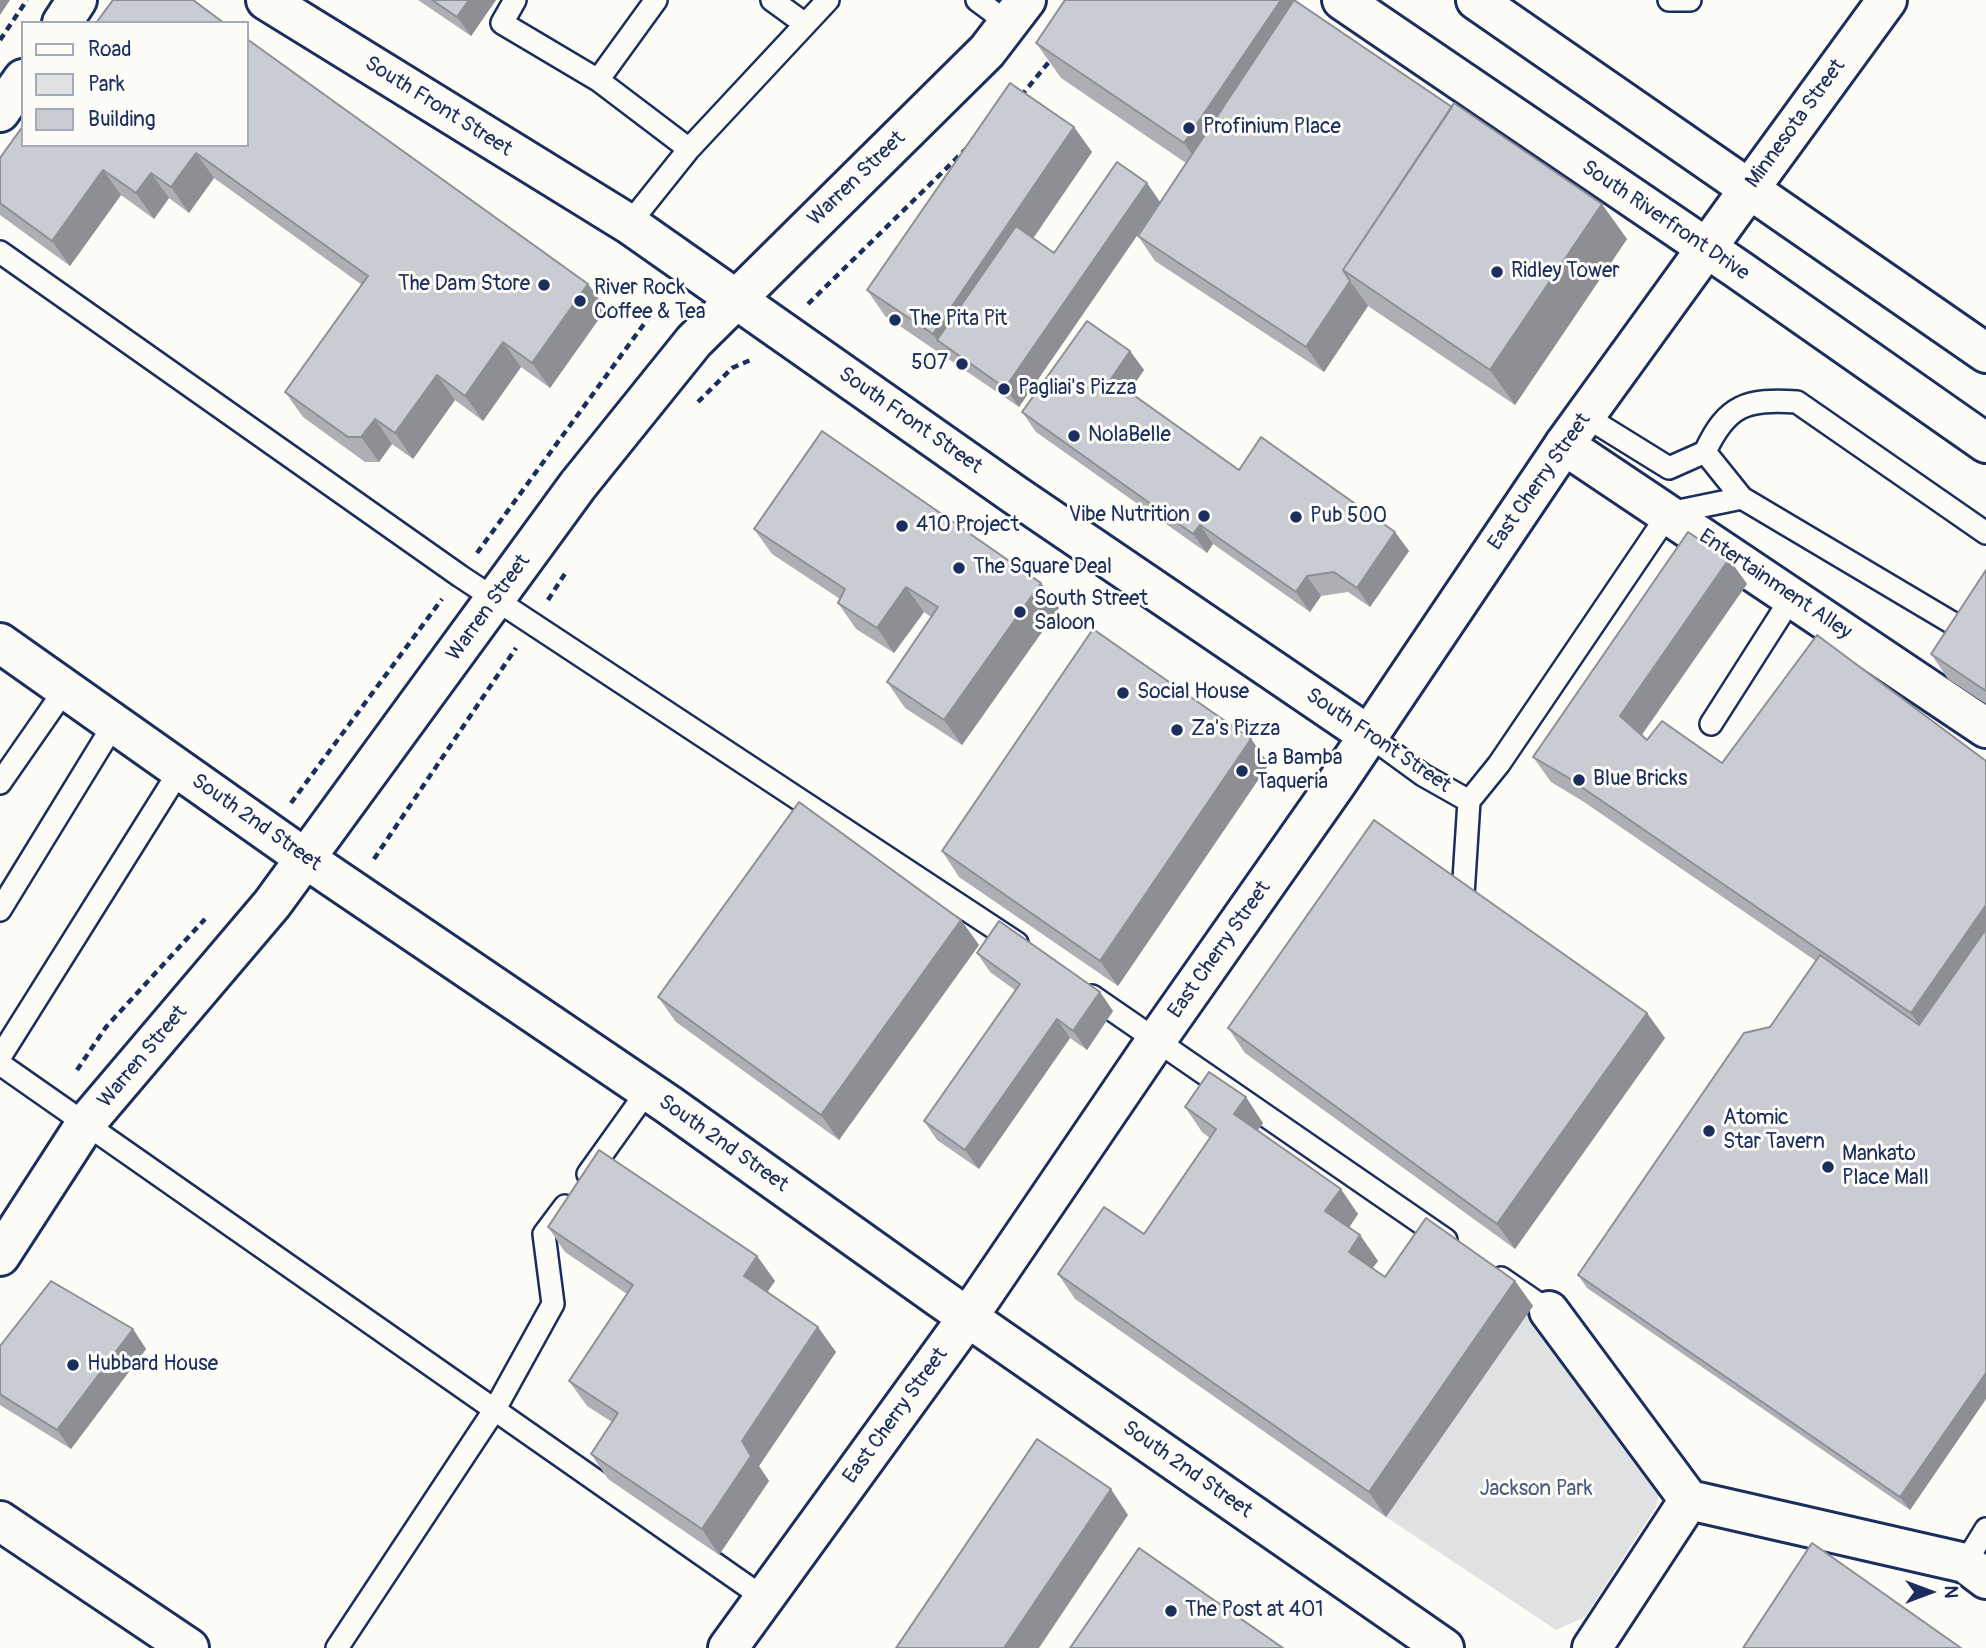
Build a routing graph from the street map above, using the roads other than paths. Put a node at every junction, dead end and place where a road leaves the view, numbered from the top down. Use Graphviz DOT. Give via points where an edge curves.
graph roads {
  1 [pos="77,0"];
  2 [pos="266,0"];
  3 [pos="515,0"];
  4 [pos="656,0"];
  5 [pos="772,0"];
  6 [pos="828,0"];
  7 [pos="977,0"];
  8 [pos="1342,0"];
  9 [pos="1476,0"];
  10 [pos="1669,0"];
  11 [pos="1689,0"];
  12 [pos="1887,0"];
  13 [pos="1017,12"];
  14 [pos="63,21"];
  15 [pos="805,24"];
  16 [pos="598,80"];
  17 [pos="21,82"];
  18 [pos="0,112"];
  19 [pos="690,149"];
  20 [pos="1750,188"];
  21 [pos="629,224"];
  22 [pos="1705,248"];
  23 [pos="0,252"];
  24 [pos="736,298"];
  25 [pos="1986,353"];
  26 [pos="1574,430"];
  27 [pos="1986,443"];
  28 [pos="1705,452"];
  29 [pos="1742,498"];
  30 [pos="1669,513"];
  31 [pos="1986,533"];
  32 [pos="1792,597"];
  33 [pos="495,599"];
  34 [pos="1976,638"];
  35 [pos="0,643"];
  36 [pos="66,688"];
  37 [pos="114,724"];
  38 [pos="1711,724"];
  39 [pos="1986,728"];
  40 [pos="1368,736"];
  41 [pos="180,770"];
  42 [pos="0,783"];
  43 [pos="1469,801"];
  44 [pos="306,859"];
  45 [pos="1462,895"];
  46 [pos="0,910"];
  47 [pos="1035,956"];
  48 [pos="1080,987"];
  49 [pos="1155,1042"];
  50 [pos="0,1057"];
  51 [pos="0,1064"];
  52 [pos="648,1090"];
  53 [pos="86,1124"];
  54 [pos="1460,1249"];
  55 [pos="0,1256"];
  56 [pos="1482,1265"];
  57 [pos="1549,1311"];
  58 [pos="968,1317"];
  59 [pos="495,1409"];
  60 [pos="1689,1500"];
  61 [pos="0,1521"];
  62 [pos="1986,1530"];
  63 [pos="1975,1571"];
  64 [pos="764,1598"];
  65 [pos="181,1646"];
  66 [pos="337,1648"];
  67 [pos="728,1648"];
  68 [pos="1444,1648"];
  69 [pos="1592,1648"];
  1 -- 14 [label="street"];
  2 -- 21 [label="street, South Front Street"];
  3 -- 16 [label="lane" via="502,23"];
  4 -- 16 [label="lane"];
  5 -- 15 [label="lane"];
  6 -- 15 [label="lane"];
  7 -- 13 [label="lane"];
  8 -- 22 [label="street, South Riverfront Drive"];
  9 -- 20 [label="street"];
  10 -- 11 [label="lane"];
  12 -- 20 [label="street, Minnesota Street"];
  13 -- 24 [label="street, Warren Street" via="987,51"];
  15 -- 19 [label="lane"];
  16 -- 19 [label="lane"];
  17 -- 18 [label="street"];
  19 -- 21 [label="lane"];
  20 -- 22 [label="street, Minnesota Street"];
  20 -- 25 [label="street"];
  21 -- 24 [label="street, South Front Street"];
  22 -- 26 [label="street, East Cherry Street"];
  22 -- 27 [label="street, South Riverfront Drive"];
  23 -- 33 [label="lane"];
  24 -- 33 [label="street, Warren Street" via="694,341 578,485"];
  24 -- 40 [label="street, South Front Street"];
  26 -- 28 [label="lane" via="1669,468"];
  26 -- 30 [label="street, Entertainment Alley"];
  26 -- 40 [label="street, East Cherry Street"];
  28 -- 29 [label="lane"];
  28 -- 31 [label="lane" via="1714,433 1735,411 1759,400 1797,402"];
  29 -- 30 [label="lane"];
  29 -- 34 [label="lane"];
  30 -- 32 [label="street, Entertainment Alley"];
  30 -- 43 [label="lane" via="1499,764"];
  32 -- 38 [label="lane"];
  32 -- 39 [label="street, Entertainment Alley"];
  33 -- 44 [label="street, Warren Street"];
  33 -- 47 [label="lane"];
  35 -- 36 [label="street, South 2nd Street"];
  36 -- 37 [label="street, South 2nd Street"];
  36 -- 42 [label="lane"];
  37 -- 41 [label="street, South 2nd Street"];
  37 -- 46 [label="lane"];
  40 -- 43 [label="lane, South Front Street"];
  40 -- 49 [label="street, East Cherry Street"];
  41 -- 44 [label="street, South 2nd Street"];
  41 -- 50 [label="lane"];
  43 -- 45 [label="lane, South Front Street"];
  44 -- 52 [label="street, South 2nd Street"];
  44 -- 53 [label="street, Warren Street"];
  48 -- 49 [label="lane"];
  49 -- 54 [label="lane"];
  49 -- 58 [label="street, East Cherry Street"];
  51 -- 53 [label="lane"];
  52 -- 58 [label="street, South 2nd Street"];
  52 -- 59 [label="lane" via="544,1234 553,1304"];
  53 -- 55 [label="street, Warren Street"];
  53 -- 59 [label="lane"];
  56 -- 57 [label="lane"];
  57 -- 60 [label="street"];
  58 -- 64 [label="street, East Cherry Street"];
  58 -- 68 [label="street, South 2nd Street"];
  59 -- 64 [label="lane"];
  59 -- 66 [label="lane"];
  60 -- 63 [label="street"];
  60 -- 69 [label="street"];
  61 -- 65 [label="street"];
  62 -- 63 [label="lane"];
  64 -- 67 [label="street, East Cherry Street"];
}
